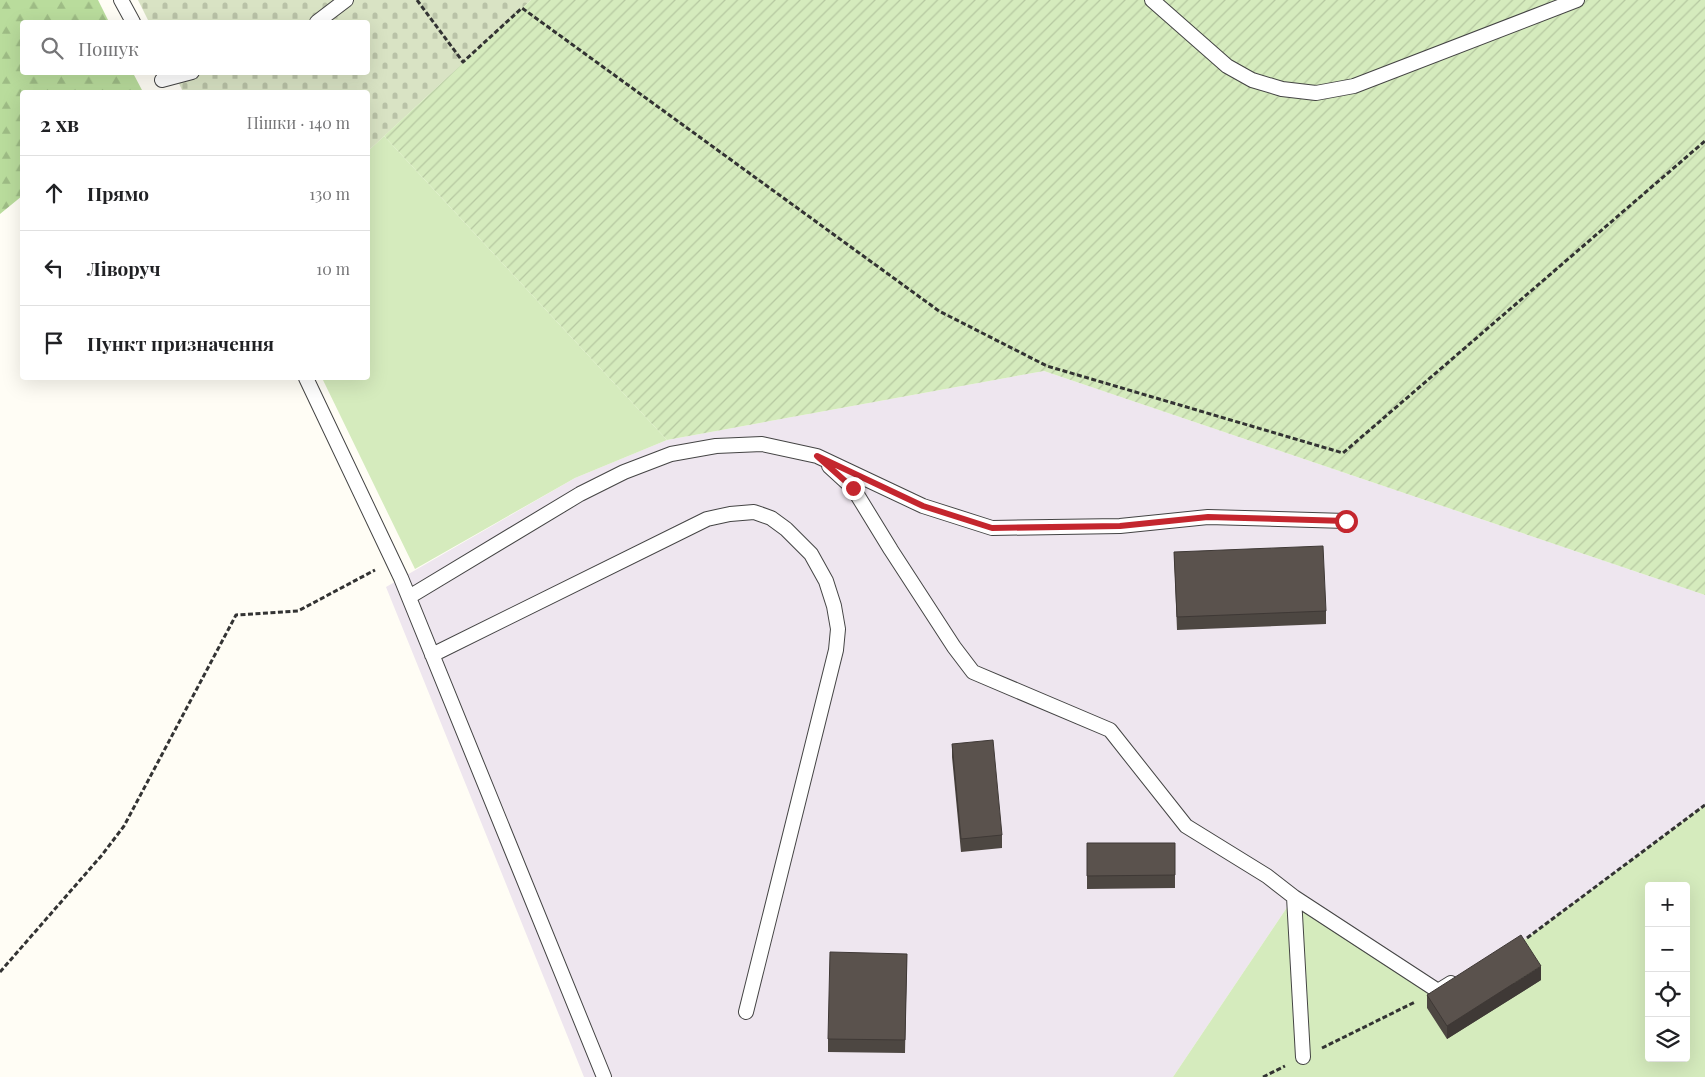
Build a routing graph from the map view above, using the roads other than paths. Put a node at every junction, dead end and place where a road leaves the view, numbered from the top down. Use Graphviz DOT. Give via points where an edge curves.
graph roads {
  1 [pos="122,0"];
  2 [pos="346,0"];
  3 [pos="1152,0"];
  4 [pos="1577,0"];
  5 [pos="132,20"];
  6 [pos="320,20"];
  7 [pos="160,76"];
  8 [pos="167,90"];
  9 [pos="307,380"];
  10 [pos="817,456"];
  11 [pos="1346,521"];
  12 [pos="409,597"];
  13 [pos="432,654"];
  14 [pos="1294,897"];
  15 [pos="1462,976"];
  16 [pos="746,1012"];
  17 [pos="1303,1057"];
  18 [pos="604,1077"];
  1 -- 5 [label="lane"];
  2 -- 6 [label="lane"];
  3 -- 4 [label="lane" via="1227,66 1252,80 1282,90 1316,93 1354,86"];
  7 -- 8 [label="lane"];
  9 -- 12 [label="lane"];
  10 -- 11 [label="lane" via="923,506 992,528 1120,526 1208,517"];
  10 -- 12 [label="lane" via="762,444 716,446 671,454 580,494"];
  10 -- 14 [label="lane" via="853,488 973,672 1110,730 1186,826 1267,876"];
  12 -- 13 [label="lane"];
  13 -- 16 [label="lane" via="707,519 754,512 771,518 786,529 811,554 826,581 834,606 838,629 836,650"];
  13 -- 18 [label="lane"];
  14 -- 15 [label="lane" via="1438,990"];
  14 -- 17 [label="lane"];
}
